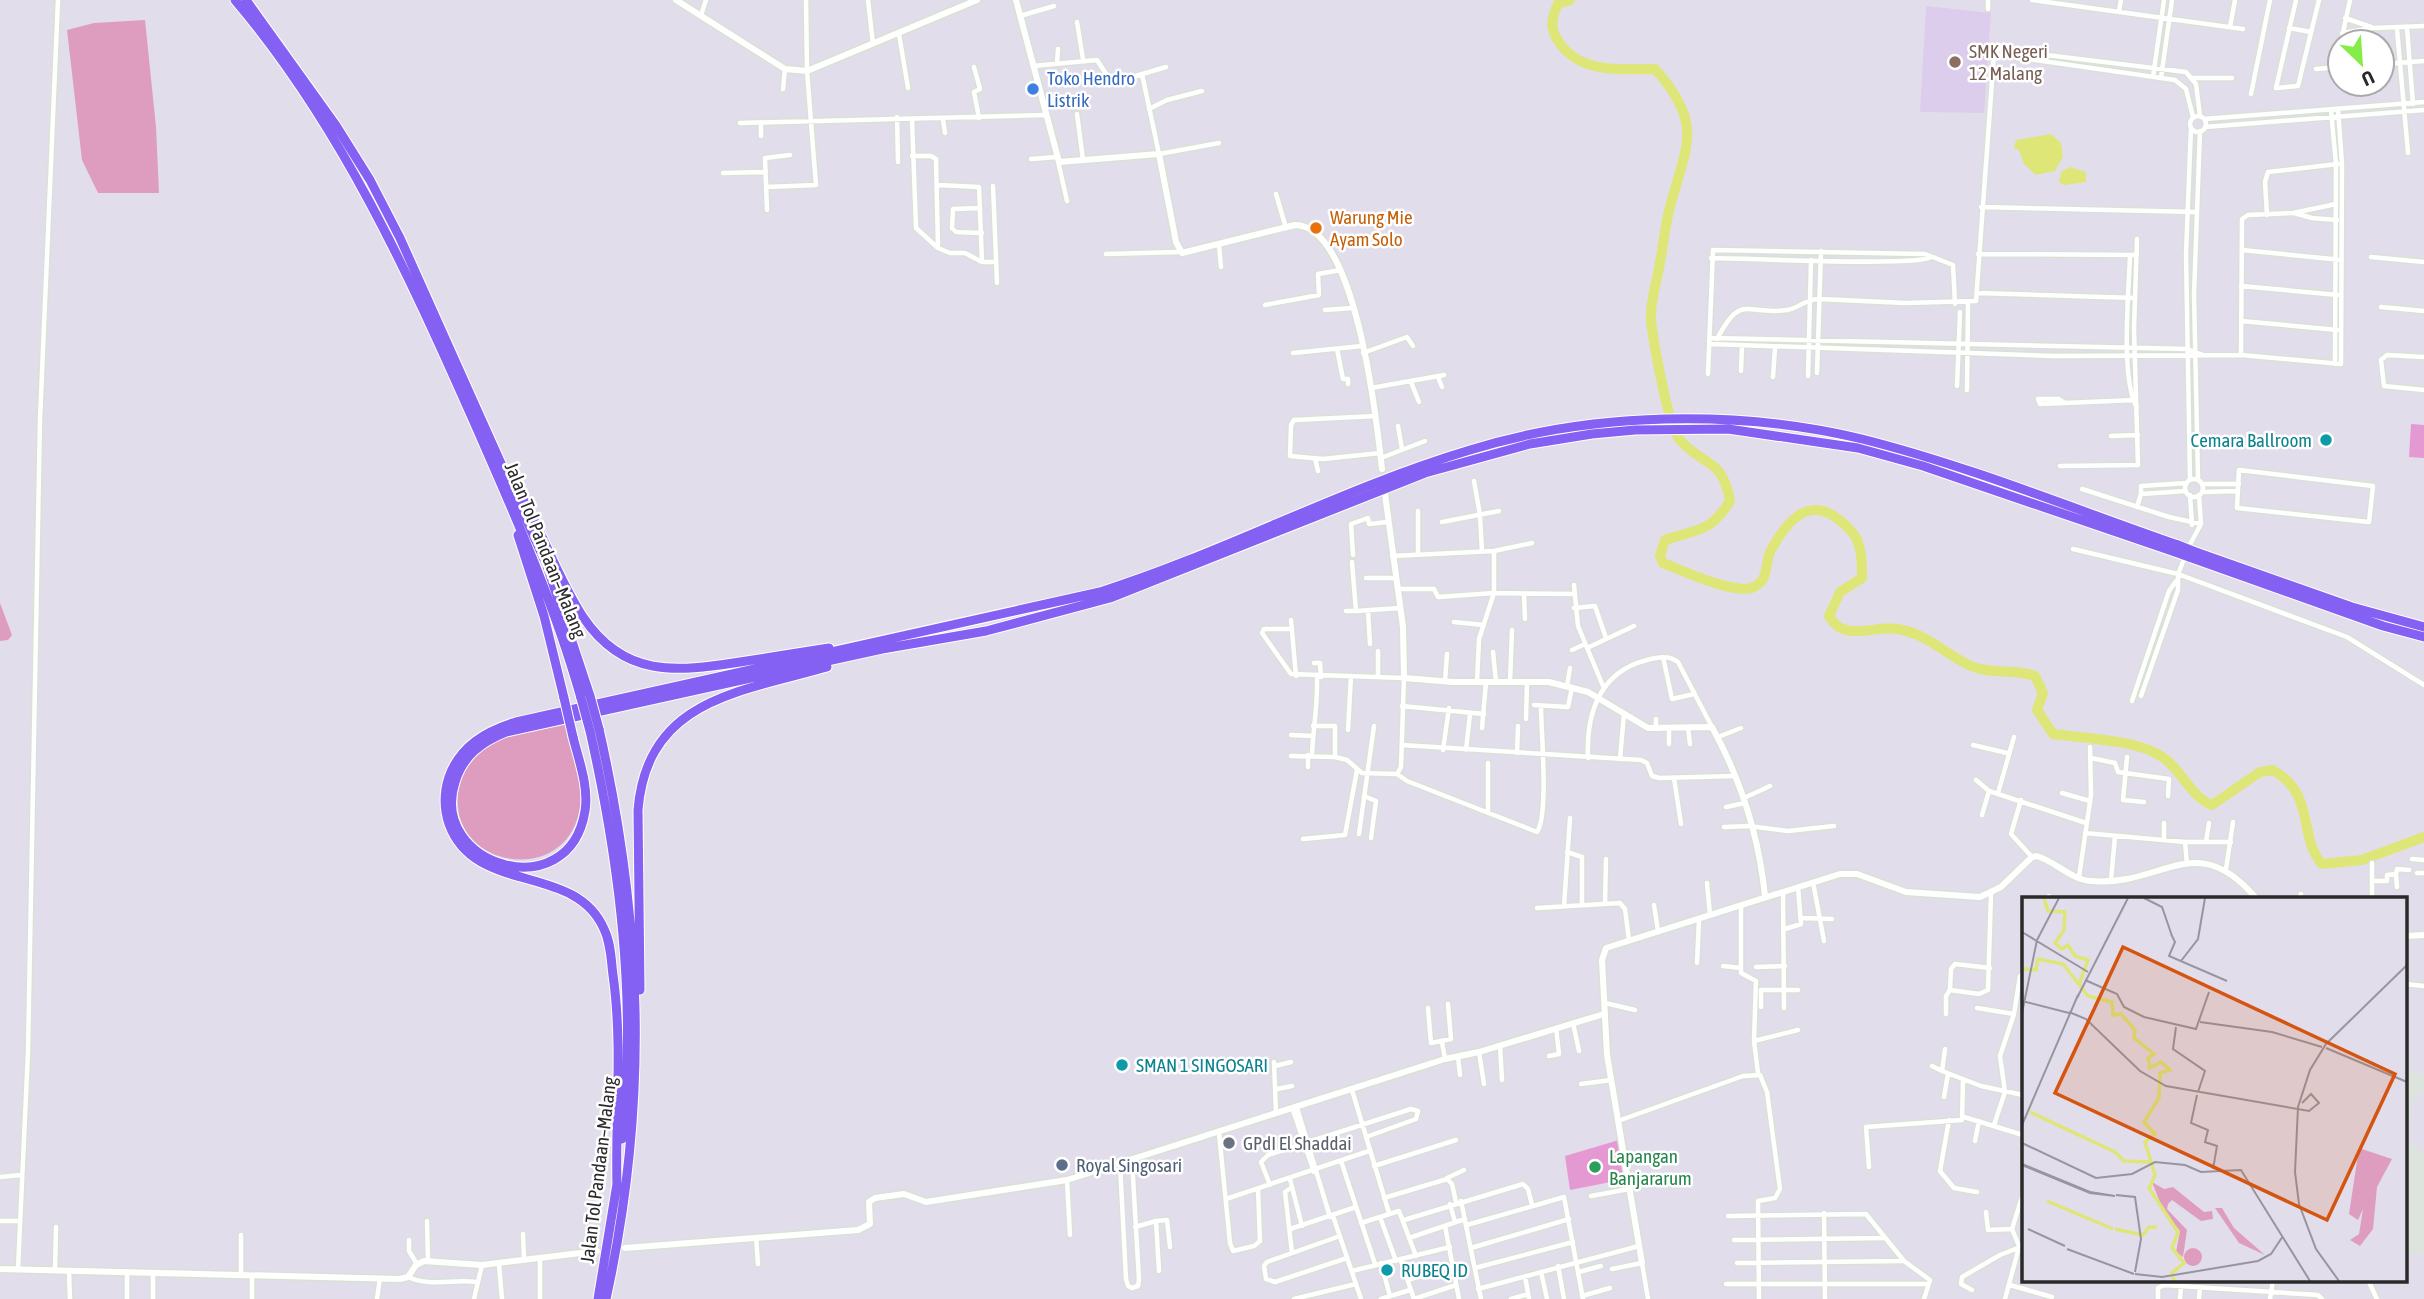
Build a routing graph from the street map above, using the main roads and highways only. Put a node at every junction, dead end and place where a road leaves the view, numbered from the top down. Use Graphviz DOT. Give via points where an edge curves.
graph roads {
  1 [pos="234,0"];
  2 [pos="246,0"];
  3 [pos="1634,426"];
  4 [pos="499,469"];
  5 [pos="2191,554"];
  6 [pos="2424,625"];
  7 [pos="2424,637"];
  8 [pos="883,645"];
  9 [pos="594,730"];
  10 [pos="637,1036"];
  11 [pos="617,1187"];
  12 [pos="597,1299"];
  13 [pos="606,1299"];
  1 -- 4 [label="highway, Jalan Tol Pandaan–Malang" via="290,72 362,185"];
  2 -- 4 [label="highway, Jalan Tol Pandaan–Malang" via="370,180 400,238"];
  3 -- 5 [label="highway, bridge" via="1792,426 1862,439 1922,456"];
  3 -- 8 [label="highway" via="1459,462 1111,598 986,631"];
  3 -- 8 [label="highway" via="1523,436 1472,449 1387,478 1121,586"];
  4 -- 8 [label="highway" via="530,510 581,615 627,658 653,667 685,670"];
  4 -- 8 [label="highway, bridge" via="544,616 564,698 573,737 583,779 585,810 576,839 549,863 529,868 497,864 474,849 458,827 452,796 465,761 492,738 518,728"];
  4 -- 9 [label="highway, Jalan Tol Pandaan–Malang, bridge" via="586,697"];
  5 -- 6 [label="highway" via="2388,618"];
  5 -- 7 [label="highway"];
  8 -- 10 [label="highway" via="708,702 678,721 655,748 644,772 638,810 641,965"];
  8 -- 11 [label="highway" via="505,725 469,745 454,766 445,807 452,832 465,849 496,871 557,887 580,899 598,917 608,939 618,1035"];
  9 -- 10 [label="highway, Jalan Tol Pandaan–Malang" via="624,851"];
  9 -- 11 [label="highway, Jalan Tol Pandaan–Malang" via="625,949 627,1060"];
  10 -- 13 [label="highway, Jalan Tol Pandaan–Malang" via="628,1170"];
  11 -- 12 [label="highway, Jalan Tol Pandaan–Malang"];
}
